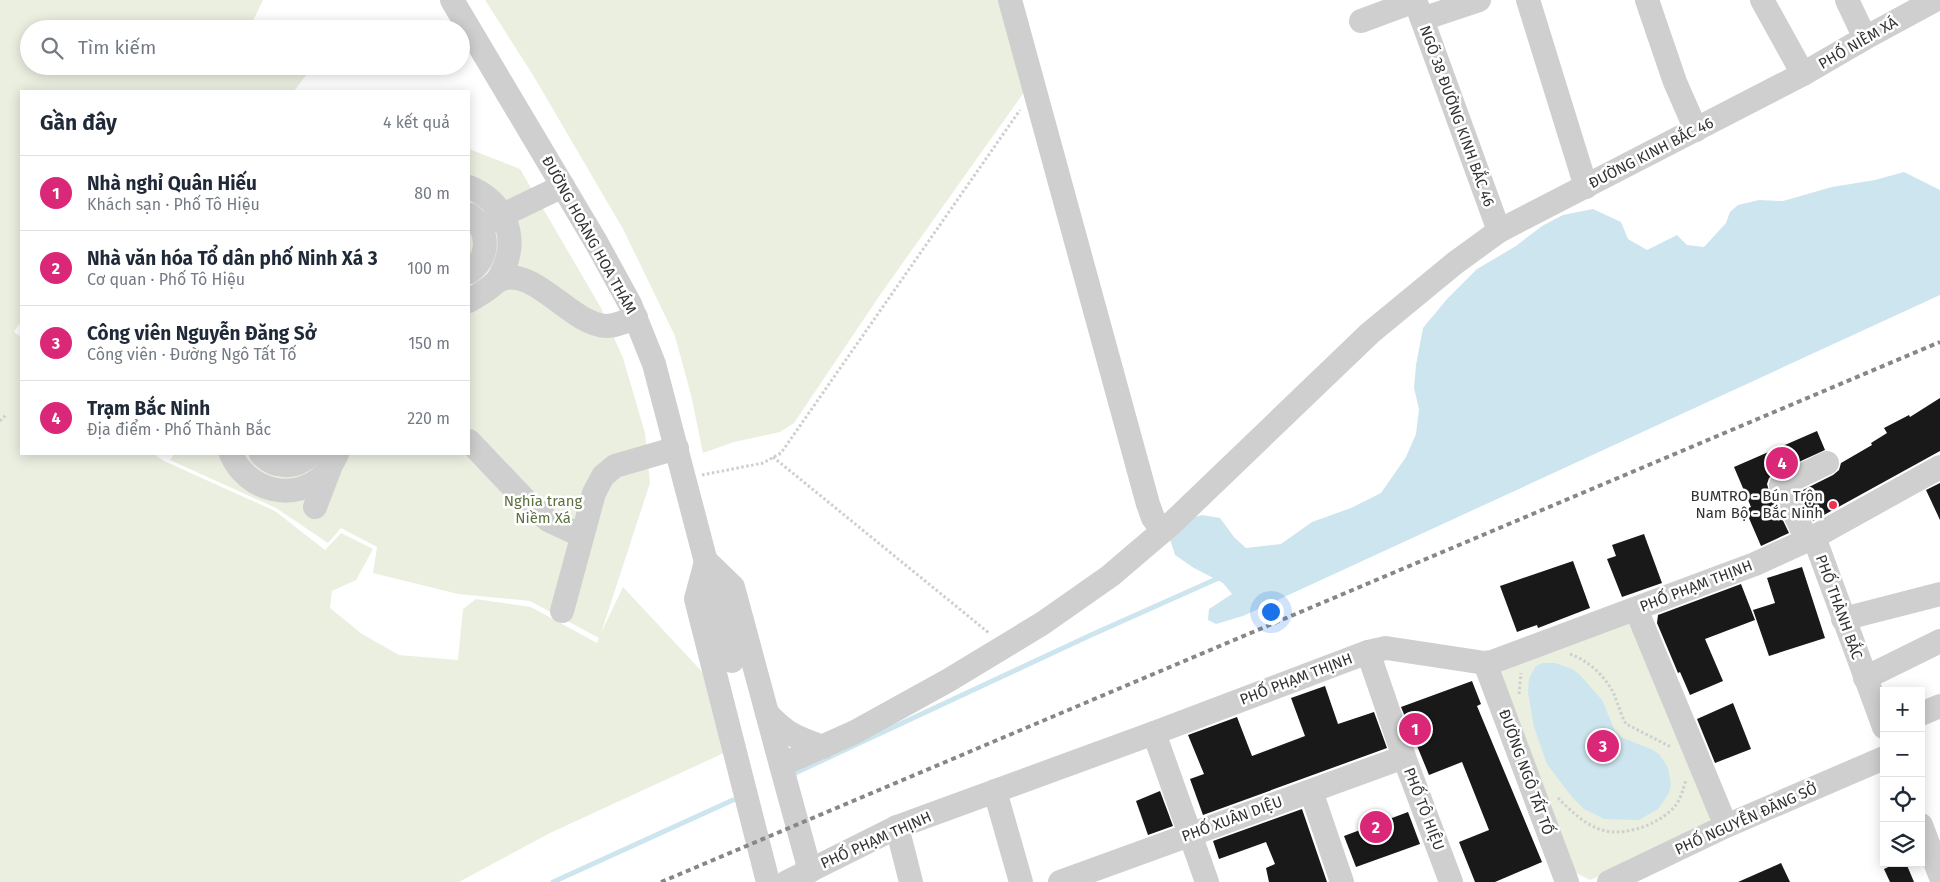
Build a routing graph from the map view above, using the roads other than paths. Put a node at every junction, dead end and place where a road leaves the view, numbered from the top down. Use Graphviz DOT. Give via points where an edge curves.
graph roads {
  1 [pos="452,0"];
  2 [pos="1010,0"];
  3 [pos="1479,0"];
  4 [pos="1528,0"];
  5 [pos="1647,0"];
  6 [pos="1762,0"];
  7 [pos="1847,0"];
  8 [pos="1935,0"];
  9 [pos="1418,7"];
  10 [pos="464,20"];
  11 [pos="1361,21"];
  12 [pos="470,30"];
  13 [pos="1865,38"];
  14 [pos="1804,74"];
  15 [pos="1696,130"];
  16 [pos="563,186"];
  17 [pos="1586,187"];
  18 [pos="470,188"];
  19 [pos="502,215"];
  20 [pos="474,220"];
  21 [pos="1499,232"];
  22 [pos="477,248"];
  23 [pos="470,271"];
  24 [pos="498,281"];
  25 [pos="470,300"];
  26 [pos="636,317"];
  27 [pos="470,442"];
  28 [pos="677,448"];
  29 [pos="231,455"];
  30 [pos="265,457"];
  31 [pos="299,457"];
  32 [pos="333,458"];
  33 [pos="1827,463"];
  34 [pos="1940,467"];
  35 [pos="261,490"];
  36 [pos="315,507"];
  37 [pos="1163,531"];
  38 [pos="582,536"];
  39 [pos="1811,538"];
  40 [pos="706,561"];
  41 [pos="1940,594"];
  42 [pos="1636,609"];
  43 [pos="562,611"];
  44 [pos="1843,620"];
  45 [pos="1940,641"];
  46 [pos="1368,652"];
  47 [pos="732,661"];
  48 [pos="1485,663"];
  49 [pos="1865,678"];
  50 [pos="1940,706"];
  51 [pos="1925,712"];
  52 [pos="767,713"];
  53 [pos="1880,717"];
  54 [pos="1154,733"];
  55 [pos="823,747"];
  56 [pos="1404,757"];
  57 [pos="1880,760"];
  58 [pos="781,765"];
  59 [pos="995,791"];
  60 [pos="1311,791"];
  61 [pos="1726,826"];
  62 [pos="897,827"];
  63 [pos="1925,831"];
  64 [pos="1190,834"];
  65 [pos="1935,846"];
  66 [pos="810,871"];
  67 [pos="1940,875"];
  68 [pos="1091,877"];
  69 [pos="783,882"];
  70 [pos="911,882"];
  71 [pos="1021,882"];
  72 [pos="1060,882"];
  73 [pos="1207,882"];
  74 [pos="1342,882"];
  75 [pos="1452,882"];
  76 [pos="1566,882"];
  77 [pos="1609,882"];
  1 -- 10 [label="street, ĐƯỜNG HOÀNG HOA THÁM"];
  2 -- 37 [label="street" via="1148,504"];
  3 -- 9 [label="street"];
  4 -- 17 [label="street"];
  5 -- 15 [label="street" via="1675,82"];
  6 -- 14 [label="street, PHỐ NIỀM XÁ"];
  7 -- 13 [label="street"];
  8 -- 13 [label="street, PHỐ NIỀM XÁ"];
  9 -- 11 [label="street"];
  9 -- 21 [label="street, NGÕ 38 ĐƯỜNG KINH BẮC 46"];
  12 -- 16 [label="street, ĐƯỜNG HOÀNG HOA THÁM"];
  13 -- 14 [label="street, PHỐ NIỀM XÁ"];
  14 -- 15 [label="street, ĐƯỜNG KINH BẮC 46"];
  15 -- 17 [label="street, ĐƯỜNG KINH BẮC 46"];
  16 -- 19 [label="street"];
  16 -- 26 [label="street, ĐƯỜNG HOÀNG HOA THÁM"];
  17 -- 21 [label="street, ĐƯỜNG KINH BẮC 46"];
  18 -- 19 [label="street" via="492,200"];
  19 -- 20 [label="street"];
  19 -- 24 [label="street" via="510,249"];
  20 -- 22 [label="street" via="485,236"];
  21 -- 37 [label="street, ĐƯỜNG KINH BẮC 46" via="1455,262 1370,333"];
  22 -- 23 [label="street" via="481,259"];
  24 -- 25 [label="street"];
  24 -- 26 [label="street" via="505,277 521,278 586,320 606,326"];
  26 -- 28 [label="street, ĐƯỜNG HOÀNG HOA THÁM" via="654,364"];
  27 -- 38 [label="street" via="548,520"];
  28 -- 38 [label="street" via="614,466 602,476"];
  28 -- 40 [label="street, ĐƯỜNG HOÀNG HOA THÁM"];
  29 -- 35 [label="street" via="237,467"];
  30 -- 31 [label="street" via="284,466"];
  30 -- 35 [label="street"];
  32 -- 35 [label="street" via="324,474 302,488"];
  32 -- 36 [label="street"];
  33 -- 39 [label="street" via="1781,485"];
  34 -- 39 [label="street, PHỐ THÀNH BẮC"];
  37 -- 55 [label="street, ĐƯỜNG KINH BẮC 46" via="1110,576 1043,623 949,680"];
  38 -- 43 [label="street"];
  39 -- 42 [label="street, PHỐ PHẠM THỊNH" via="1754,564"];
  39 -- 44 [label="street, PHỐ THÀNH BẮC"];
  40 -- 47 [label="street, ĐƯỜNG HOÀNG HOA THÁM"];
  40 -- 52 [label="street" via="733,587"];
  40 -- 69 [label="street" via="696,599"];
  41 -- 44 [label="street"];
  42 -- 48 [label="street, PHỐ PHẠM THỊNH"];
  42 -- 61 [label="street"];
  44 -- 49 [label="street, PHỐ THÀNH BẮC"];
  45 -- 49 [label="street"];
  46 -- 48 [label="street, PHỐ PHẠM THỊNH" via="1386,648"];
  46 -- 54 [label="street, PHỐ PHẠM THỊNH"];
  46 -- 56 [label="street, PHỐ TÔ HIỆU"];
  48 -- 76 [label="street, ĐƯỜNG NGÔ TẤT TỐ"];
  49 -- 53 [label="street, PHỐ THÀNH BẮC"];
  50 -- 51 [label="street"];
  52 -- 55 [label="street" via="792,736"];
  52 -- 58 [label="street"];
  54 -- 59 [label="street, PHỐ PHẠM THỊNH"];
  54 -- 64 [label="street"];
  55 -- 58 [label="street, ĐƯỜNG KINH BẮC 46"];
  56 -- 60 [label="street, PHỐ XUÂN DIỆU"];
  56 -- 75 [label="street, PHỐ TÔ HIỆU"];
  57 -- 61 [label="street, PHỐ NGUYỄN ĐĂNG SỞ"];
  58 -- 66 [label="street"];
  59 -- 62 [label="street, PHỐ PHẠM THỊNH"];
  59 -- 71 [label="street"];
  60 -- 64 [label="street, PHỐ XUÂN DIỆU"];
  60 -- 74 [label="street"];
  61 -- 77 [label="street, PHỐ NGUYỄN ĐĂNG SỞ"];
  62 -- 66 [label="street, PHỐ PHẠM THỊNH"];
  62 -- 70 [label="street"];
  63 -- 65 [label="street"];
  64 -- 68 [label="street, PHỐ XUÂN DIỆU"];
  64 -- 73 [label="street"];
  65 -- 67 [label="street"];
  66 -- 69 [label="street, PHỐ PHẠM THỊNH"];
  68 -- 72 [label="street, PHỐ XUÂN DIỆU"];
}
